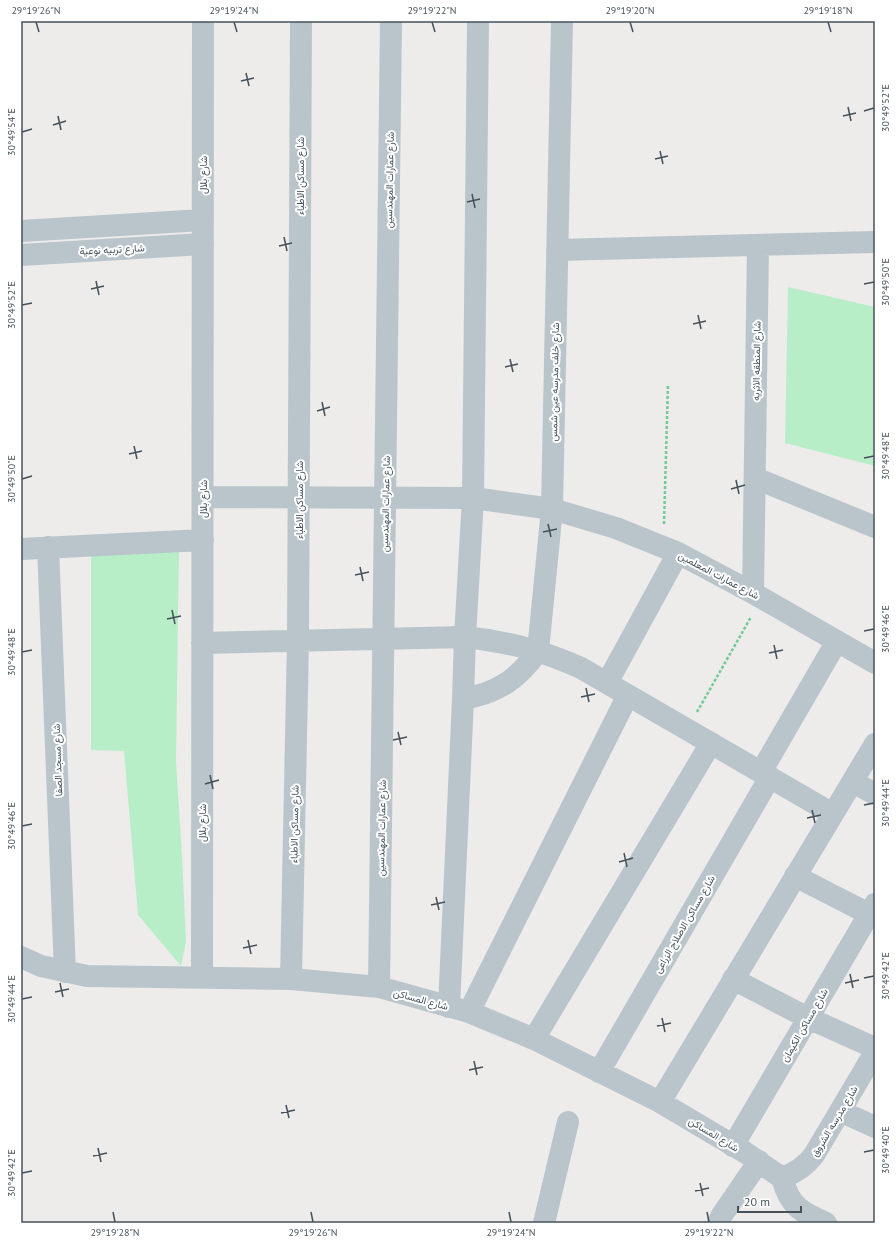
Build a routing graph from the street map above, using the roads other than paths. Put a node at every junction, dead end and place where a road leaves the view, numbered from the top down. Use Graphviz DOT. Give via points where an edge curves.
graph roads {
  1 [pos="203,21"];
  2 [pos="301,21"];
  3 [pos="391,21"];
  4 [pos="478,21"];
  5 [pos="562,21"];
  6 [pos="203,220"];
  7 [pos="21,231"];
  8 [pos="875,242"];
  9 [pos="203,244"];
  10 [pos="758,245"];
  11 [pos="557,250"];
  12 [pos="21,255"];
  13 [pos="754,478"];
  14 [pos="203,497"];
  15 [pos="299,497"];
  16 [pos="385,498"];
  17 [pos="473,498"];
  18 [pos="552,509"];
  19 [pos="875,528"];
  20 [pos="202,540"];
  21 [pos="48,548"];
  22 [pos="21,549"];
  23 [pos="671,550"];
  24 [pos="757,595"];
  25 [pos="465,637"];
  26 [pos="383,638"];
  27 [pos="298,641"];
  28 [pos="837,642"];
  29 [pos="202,643"];
  30 [pos="538,651"];
  31 [pos="875,663"];
  32 [pos="607,683"];
  33 [pos="628,695"];
  34 [pos="463,699"];
  35 [pos="711,743"];
  36 [pos="875,744"];
  37 [pos="766,775"];
  38 [pos="853,782"];
  39 [pos="875,794"];
  40 [pos="833,814"];
  41 [pos="795,876"];
  42 [pos="873,912"];
  43 [pos="21,957"];
  44 [pos="65,972"];
  45 [pos="202,977"];
  46 [pos="291,979"];
  47 [pos="734,979"];
  48 [pos="379,987"];
  49 [pos="459,1009"];
  50 [pos="808,1018"];
  51 [pos="534,1039"];
  52 [pos="875,1048"];
  53 [pos="875,1052"];
  54 [pos="599,1072"];
  55 [pos="660,1102"];
  56 [pos="840,1111"];
  57 [pos="568,1122"];
  58 [pos="875,1127"];
  59 [pos="733,1146"];
  60 [pos="759,1161"];
  61 [pos="782,1178"];
  62 [pos="544,1223"];
  63 [pos="718,1223"];
  64 [pos="826,1223"];
  1 -- 6 [label="street, شارع بلال"];
  2 -- 15 [label="street, شارع مساكن الاطباء"];
  3 -- 16 [label="street, شارع عمارات المهندسين"];
  4 -- 17 [label="street"];
  5 -- 11 [label="street, شارع خلف مدرسه عين شمس"];
  6 -- 7 [label="street"];
  6 -- 9 [label="street, شارع بلال"];
  8 -- 10 [label="street"];
  9 -- 12 [label="street, شارع تربيه نوعية"];
  9 -- 14 [label="street, شارع بلال"];
  10 -- 11 [label="street"];
  10 -- 13 [label="street, شارع المنطقه الاثريه"];
  11 -- 18 [label="street, شارع خلف مدرسه عين شمس"];
  13 -- 19 [label="street"];
  13 -- 24 [label="street, شارع المنطقه الاثريه"];
  14 -- 15 [label="street, شارع عمارات المعلمين"];
  14 -- 20 [label="street, شارع بلال"];
  15 -- 16 [label="street, شارع عمارات المعلمين"];
  15 -- 27 [label="street, شارع مساكن الاطباء"];
  16 -- 17 [label="street, شارع عمارات المعلمين"];
  16 -- 26 [label="street, شارع عمارات المهندسين"];
  17 -- 18 [label="street, شارع عمارات المعلمين"];
  17 -- 25 [label="street"];
  18 -- 23 [label="street, شارع عمارات المعلمين" via="616,528"];
  18 -- 30 [label="street, شارع خلف مدرسه عين شمس"];
  20 -- 21 [label="street"];
  20 -- 29 [label="street, شارع بلال"];
  21 -- 22 [label="street"];
  21 -- 44 [label="street, شارع مسجد الصفا"];
  23 -- 24 [label="street, شارع عمارات المعلمين"];
  23 -- 32 [label="street"];
  24 -- 28 [label="street, شارع عمارات المعلمين"];
  25 -- 26 [label="street"];
  25 -- 30 [label="street" via="495,640"];
  25 -- 34 [label="street"];
  26 -- 27 [label="street"];
  26 -- 48 [label="street, شارع عمارات المهندسين"];
  27 -- 29 [label="street"];
  27 -- 46 [label="street, شارع مساكن الاطباء"];
  28 -- 31 [label="street, شارع عمارات المعلمين"];
  28 -- 37 [label="street, شارع مساكن الاصلاح الزراعى"];
  29 -- 45 [label="street, شارع بلال"];
  30 -- 32 [label="street" via="581,668"];
  30 -- 34 [label="street" via="519,674 507,683 493,691"];
  32 -- 33 [label="street"];
  33 -- 35 [label="street"];
  33 -- 49 [label="street"];
  34 -- 49 [label="street"];
  35 -- 37 [label="street"];
  35 -- 51 [label="street"];
  36 -- 38 [label="street"];
  37 -- 40 [label="street"];
  37 -- 54 [label="street, شارع مساكن الاصلاح الزراعى"];
  38 -- 39 [label="street"];
  38 -- 40 [label="street"];
  40 -- 41 [label="street"];
  41 -- 42 [label="street"];
  41 -- 47 [label="street"];
  42 -- 50 [label="street, شارع مساكن الكيمان"];
  43 -- 44 [label="street, شارع المساكن" via="41,966"];
  44 -- 45 [label="street, شارع المساكن" via="87,976"];
  45 -- 46 [label="street, شارع المساكن"];
  46 -- 48 [label="street, شارع المساكن"];
  47 -- 50 [label="street"];
  47 -- 55 [label="street"];
  48 -- 49 [label="street, شارع المساكن"];
  49 -- 51 [label="street, شارع المساكن"];
  50 -- 52 [label="street"];
  50 -- 59 [label="street, شارع مساكن الكيمان"];
  51 -- 54 [label="street, شارع المساكن"];
  53 -- 56 [label="street, شارع مدرسه الشروق"];
  54 -- 55 [label="street, شارع المساكن"];
  55 -- 59 [label="street, شارع المساكن"];
  56 -- 58 [label="street"];
  56 -- 61 [label="street, شارع مدرسه الشروق" via="807,1164"];
  57 -- 62 [label="street"];
  59 -- 60 [label="street, شارع المساكن"];
  60 -- 61 [label="street, شارع المساكن"];
  60 -- 63 [label="street"];
  61 -- 64 [label="street" via="792,1202 804,1213"];
}
